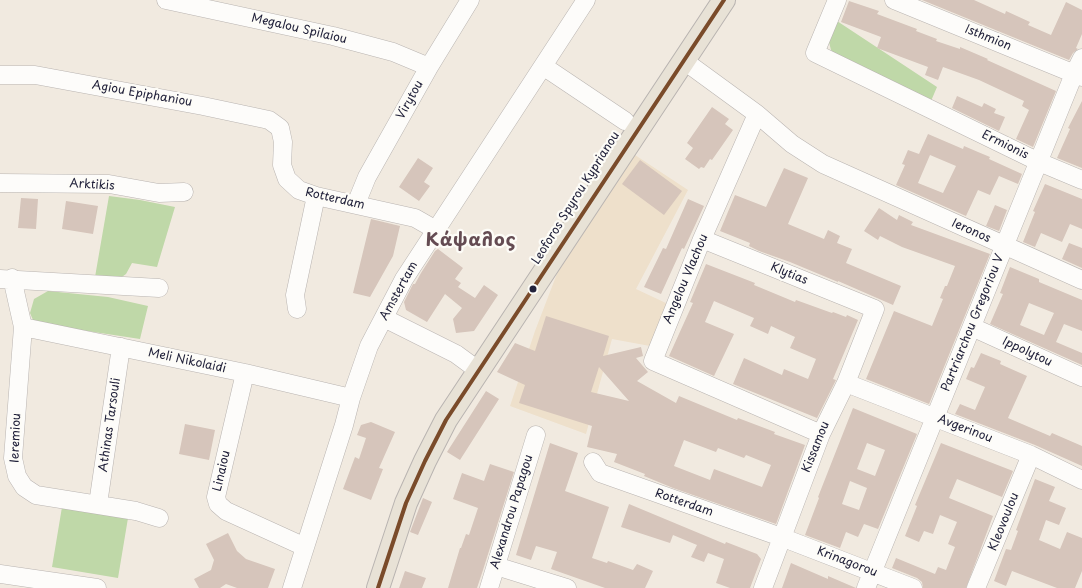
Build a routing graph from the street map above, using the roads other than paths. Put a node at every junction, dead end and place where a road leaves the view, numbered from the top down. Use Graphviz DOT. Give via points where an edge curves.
graph roads {
  1 [pos="166,0"];
  2 [pos="470,0"];
  3 [pos="586,0"];
  4 [pos="706,0"];
  5 [pos="724,0"];
  6 [pos="894,0"];
  7 [pos="191,2"];
  8 [pos="833,7"];
  9 [pos="683,60"];
  10 [pos="543,66"];
  11 [pos="429,68"];
  12 [pos="1079,70"];
  13 [pos="0,75"];
  14 [pos="757,114"];
  15 [pos="625,121"];
  16 [pos="280,128"];
  17 [pos="1039,162"];
  18 [pos="1082,180"];
  19 [pos="0,183"];
  20 [pos="184,192"];
  21 [pos="316,196"];
  22 [pos="356,204"];
  23 [pos="436,230"];
  24 [pos="702,239"];
  25 [pos="1005,246"];
  26 [pos="6,278"];
  27 [pos="1082,280"];
  28 [pos="159,288"];
  29 [pos="296,309"];
  30 [pos="875,309"];
  31 [pos="384,318"];
  32 [pos="23,327"];
  33 [pos="972,327"];
  34 [pos="121,347"];
  35 [pos="471,365"];
  36 [pos="245,373"];
  37 [pos="1082,377"];
  38 [pos="846,382"];
  39 [pos="351,398"];
  40 [pos="934,418"];
  41 [pos="821,434"];
  42 [pos="536,435"];
  43 [pos="1031,455"];
  44 [pos="593,462"];
  45 [pos="1082,480"];
  46 [pos="98,504"];
  47 [pos="159,518"];
  48 [pos="781,537"];
  49 [pos="305,546"];
  50 [pos="496,566"];
  51 [pos="0,574"];
  52 [pos="869,580"];
  53 [pos="97,588"];
  54 [pos="292,588"];
  55 [pos="364,588"];
  56 [pos="378,588"];
  57 [pos="489,588"];
  58 [pos="567,588"];
  59 [pos="763,588"];
  60 [pos="913,588"];
  61 [pos="976,588"];
  1 -- 7 [label="street, Megalou Spilaiou"];
  2 -- 11 [label="street, Virytou"];
  3 -- 10 [label="street, Amstertam"];
  4 -- 15 [label="main road, Leoforos Spyrou Kyprianou"];
  5 -- 9 [label="main road, Leoforos Spyrou Kyprianou"];
  6 -- 12 [label="street, Isthmion"];
  7 -- 11 [label="street, Megalou Spilaiou" via="393,52"];
  8 -- 17 [label="street, Ermionis" via="815,53"];
  9 -- 14 [label="street"];
  9 -- 56 [label="main road, Leoforos Spyrou Kyprianou" via="446,420 406,503"];
  10 -- 15 [label="street"];
  10 -- 23 [label="street, Amstertam"];
  11 -- 22 [label="street, Virytou" via="367,177"];
  12 -- 17 [label="street, Partriarchou Gregoriou V"];
  13 -- 16 [label="street, Agiou Epiphaniou" via="35,75 203,106 269,120"];
  14 -- 24 [label="street, Angelou Vlachou"];
  14 -- 25 [label="street, Ieronos" via="792,144 823,164"];
  15 -- 35 [label="main road, Leoforos Spyrou Kyprianou"];
  16 -- 21 [label="street, Rotterdam" via="282,165 288,179 299,190"];
  17 -- 18 [label="street, Ermionis"];
  17 -- 25 [label="street, Partriarchou Gregoriou V"];
  19 -- 20 [label="street, Arktikis" via="109,184 159,193"];
  21 -- 22 [label="street, Rotterdam"];
  21 -- 29 [label="street" via="295,295"];
  22 -- 23 [label="street, Rotterdam" via="415,218"];
  23 -- 31 [label="street, Amstertam" via="404,279"];
  24 -- 30 [label="street, Klytias"];
  24 -- 41 [label="street, Angelou Vlachou" via="653,361"];
  25 -- 27 [label="street, Ieronos"];
  25 -- 33 [label="street, Partriarchou Gregoriou V"];
  26 -- 28 [label="street"];
  26 -- 32 [label="street, Ieremiou"];
  30 -- 38 [label="street, Kissamou"];
  31 -- 35 [label="street" via="456,354"];
  31 -- 39 [label="street, Amstertam" via="369,346"];
  32 -- 34 [label="street, Meli Nikolaidi"];
  32 -- 46 [label="street, Ieremiou" via="13,458 17,476 24,487 36,495"];
  33 -- 37 [label="street, Ippolytou"];
  33 -- 40 [label="street, Partriarchou Gregoriou V"];
  34 -- 36 [label="street, Meli Nikolaidi"];
  34 -- 46 [label="street, Athinas Tarsouli"];
  35 -- 55 [label="main road, Leoforos Spyrou Kyprianou" via="408,467 382,530"];
  36 -- 39 [label="street, Meli Nikolaidi"];
  36 -- 49 [label="street, Linaiou" via="216,497 218,504 226,511"];
  38 -- 40 [label="street, Avgerinou"];
  38 -- 41 [label="street, Kissamou"];
  39 -- 49 [label="street, Amstertam"];
  40 -- 43 [label="street, Avgerinou"];
  40 -- 52 [label="street, Partriarchou Gregoriou V"];
  41 -- 48 [label="street, Kissamou"];
  42 -- 50 [label="street, Alexandrou Papagou"];
  43 -- 45 [label="street, Avgerinou"];
  43 -- 61 [label="street, Kleovoulou"];
  44 -- 48 [label="street, Rotterdam" via="600,473"];
  46 -- 47 [label="street, Ieremiou" via="136,510"];
  48 -- 52 [label="street, Krinagorou"];
  48 -- 59 [label="street, Kissamou"];
  49 -- 54 [label="street, Amstertam"];
  50 -- 57 [label="street, Alexandrou Papagou"];
  50 -- 58 [label="street"];
  51 -- 53 [label="street"];
  52 -- 60 [label="street, Krinagorou"];
}
